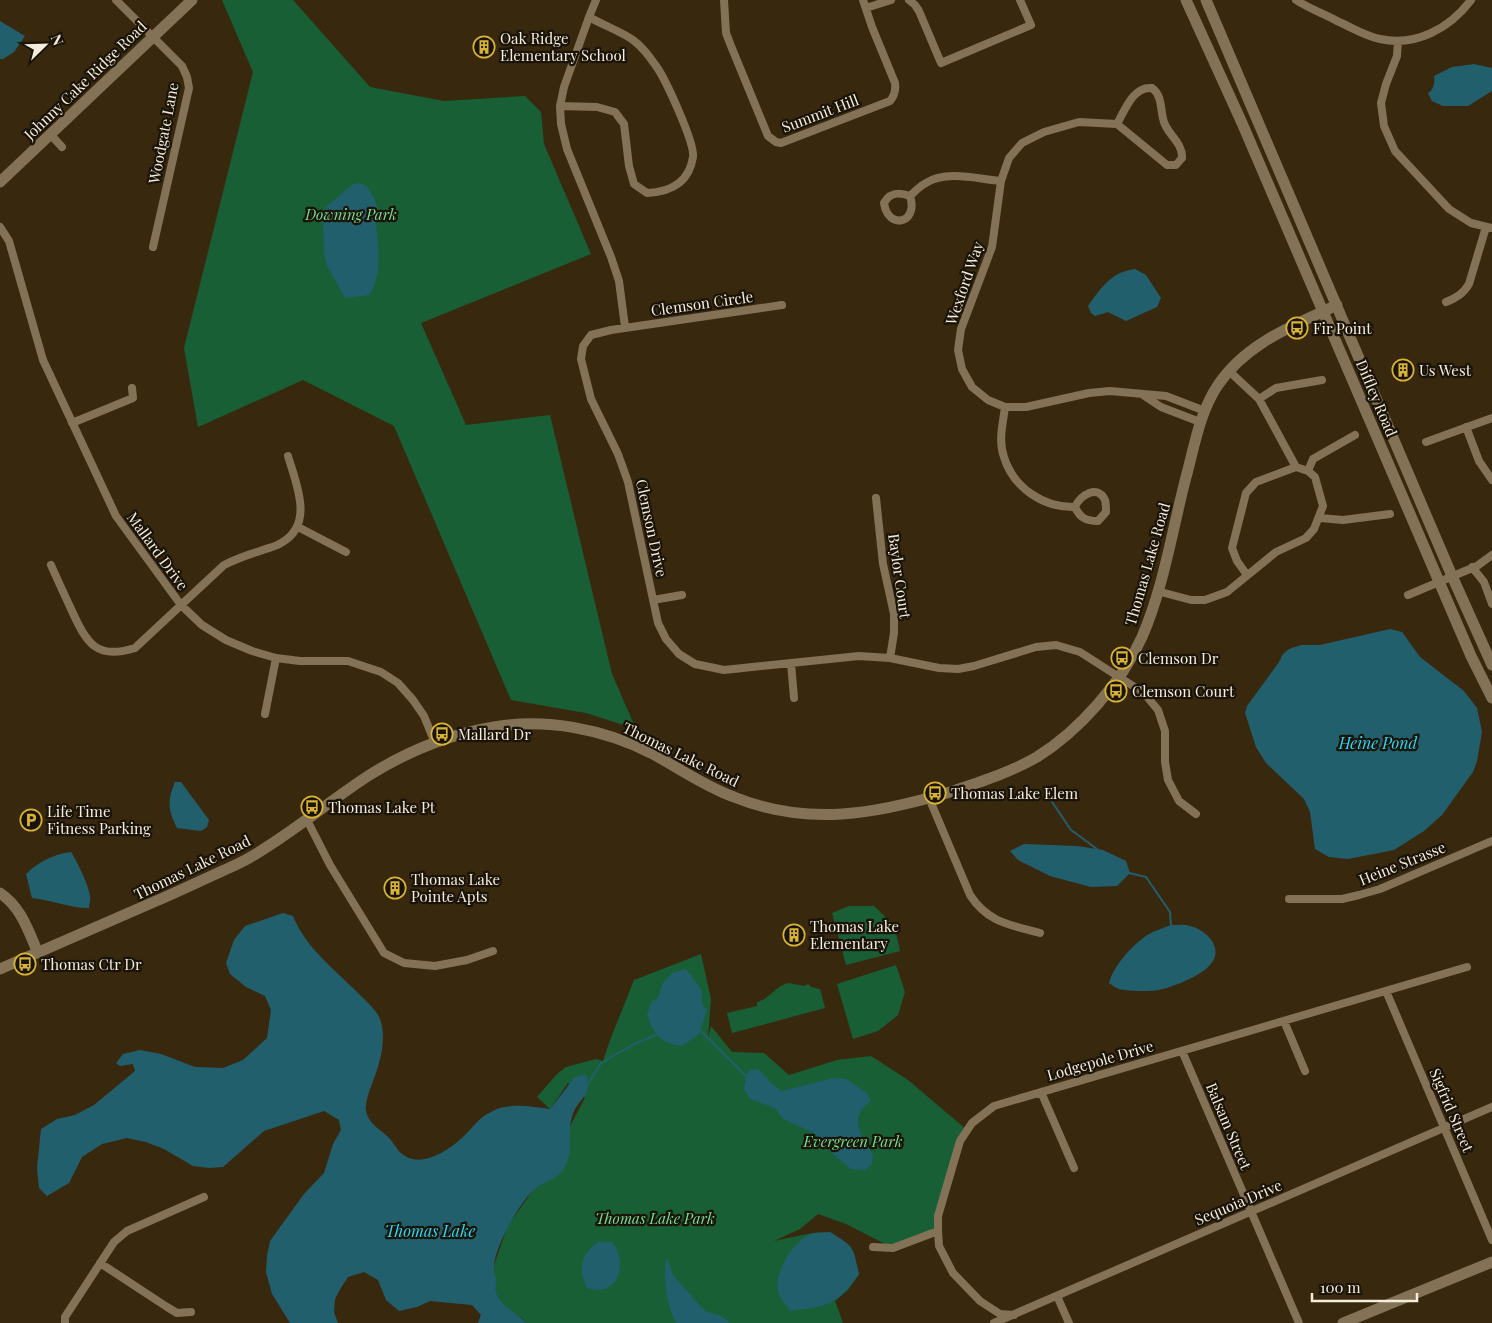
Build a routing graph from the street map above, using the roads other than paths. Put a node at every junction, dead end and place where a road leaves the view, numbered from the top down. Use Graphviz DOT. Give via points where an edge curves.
graph roads {
  1 [pos="116,0"];
  2 [pos="192,0"];
  3 [pos="596,0"];
  4 [pos="724,0"];
  5 [pos="863,0"];
  6 [pos="890,0"];
  7 [pos="908,0"];
  8 [pos="1020,0"];
  9 [pos="1186,0"];
  10 [pos="1206,0"];
  11 [pos="1296,0"];
  12 [pos="1471,0"];
  13 [pos="866,8"];
  14 [pos="589,17"];
  15 [pos="153,36"];
  16 [pos="1398,41"];
  17 [pos="560,106"];
  18 [pos="1117,124"];
  19 [pos="50,134"];
  20 [pos="62,147"];
  21 [pos="1001,181"];
  22 [pos="0,182"];
  23 [pos="910,196"];
  24 [pos="0,227"];
  25 [pos="1489,228"];
  26 [pos="153,247"];
  27 [pos="1446,302"];
  28 [pos="782,305"];
  29 [pos="1336,305"];
  30 [pos="1323,312"];
  31 [pos="625,328"];
  32 [pos="1229,371"];
  33 [pos="1322,380"];
  34 [pos="132,388"];
  35 [pos="1143,395"];
  36 [pos="1259,399"];
  37 [pos="1005,407"];
  38 [pos="1205,411"];
  39 [pos="1492,418"];
  40 [pos="1200,422"];
  41 [pos="72,423"];
  42 [pos="1466,428"];
  43 [pos="1355,435"];
  44 [pos="1426,442"];
  45 [pos="288,456"];
  46 [pos="1296,467"];
  47 [pos="1308,471"];
  48 [pos="1492,480"];
  49 [pos="876,498"];
  50 [pos="1075,507"];
  51 [pos="1390,514"];
  52 [pos="1320,518"];
  53 [pos="298,527"];
  54 [pos="346,552"];
  55 [pos="1492,555"];
  56 [pos="51,565"];
  57 [pos="1472,568"];
  58 [pos="1247,575"];
  59 [pos="1446,579"];
  60 [pos="1157,591"];
  61 [pos="682,595"];
  62 [pos="1408,595"];
  63 [pos="653,600"];
  64 [pos="1492,604"];
  65 [pos="181,605"];
  66 [pos="276,658"];
  67 [pos="890,658"];
  68 [pos="791,663"];
  69 [pos="1492,665"];
  70 [pos="1120,677"];
  71 [pos="794,698"];
  72 [pos="1492,698"];
  73 [pos="265,714"];
  74 [pos="435,743"];
  75 [pos="929,798"];
  76 [pos="1196,814"];
  77 [pos="308,820"];
  78 [pos="1492,841"];
  79 [pos="0,893"];
  80 [pos="1290,899"];
  81 [pos="1040,933"];
  82 [pos="493,951"];
  83 [pos="38,953"];
  84 [pos="1467,967"];
  85 [pos="0,969"];
  86 [pos="1386,991"];
  87 [pos="1284,1021"];
  88 [pos="1182,1051"];
  89 [pos="1306,1071"];
  90 [pos="1041,1092"];
  91 [pos="1492,1107"];
  92 [pos="1445,1128"];
  93 [pos="1074,1168"];
  94 [pos="204,1196"];
  95 [pos="1251,1212"];
  96 [pos="938,1231"];
  97 [pos="1492,1240"];
  98 [pos="873,1247"];
  99 [pos="1492,1262"];
  100 [pos="100,1263"];
  101 [pos="1057,1296"];
  102 [pos="191,1312"];
  103 [pos="1014,1315"];
  104 [pos="65,1323"];
  105 [pos="994,1323"];
  106 [pos="1069,1323"];
  107 [pos="1299,1323"];
  108 [pos="1343,1323"];
  1 -- 15 [label="street, Woodgate Lane"];
  2 -- 15 [label="street, Johnny Cake Ridge Road"];
  3 -- 14 [label="street"];
  4 -- 13 [label="street, Summit Hill" via="726,33 731,46 768,136 781,143 890,101 895,83"];
  5 -- 13 [label="street, Summit Hill"];
  6 -- 13 [label="street"];
  7 -- 8 [label="street" via="919,11 941,63 1032,24"];
  9 -- 30 [label="street, Diffley Road"];
  10 -- 29 [label="street, Diffley Road"];
  11 -- 16 [label="street" via="1371,37"];
  12 -- 16 [label="street" via="1440,29 1416,39"];
  14 -- 17 [label="street"];
  14 -- 17 [label="street" via="633,40 657,67 684,121 693,156 687,174 675,188 661,193 646,193 634,184 624,124 615,112 597,107"];
  15 -- 19 [label="street, Johnny Cake Ridge Road"];
  15 -- 26 [label="street, Woodgate Lane" via="182,66 188,88"];
  16 -- 25 [label="street" via="1397,56 1381,103 1384,126 1395,151 1449,209 1471,223"];
  17 -- 31 [label="street" via="564,141 619,282"];
  18 -- 18 [label="street" via="1136,93 1143,88 1152,88 1159,96 1164,122 1181,148 1182,158 1176,165 1167,165"];
  18 -- 21 [label="street, Wexford Way" via="1079,122 1044,132 1022,143 1009,158"];
  19 -- 20 [label="street"];
  19 -- 22 [label="street, Johnny Cake Ridge Road"];
  21 -- 23 [label="street" via="938,178 926,182"];
  21 -- 37 [label="street, Wexford Way" via="992,247 961,329 958,350 962,369 972,387 988,400"];
  24 -- 41 [label="street, Mallard Drive" via="9,242 43,360"];
  25 -- 27 [label="street" via="1469,284 1457,297"];
  28 -- 31 [label="street, Clemson Circle"];
  29 -- 30 [label="street, Thomas Lake Road"];
  29 -- 59 [label="street, Diffley Road"];
  30 -- 32 [label="street, Thomas Lake Road" via="1269,337"];
  30 -- 59 [label="street, Diffley Road"];
  31 -- 63 [label="street, Clemson Drive" via="591,335 583,346 581,359 591,399 628,482"];
  32 -- 36 [label="street"];
  32 -- 38 [label="street, Thomas Lake Road" via="1217,386"];
  33 -- 36 [label="street" via="1276,388"];
  34 -- 41 [label="street" via="134,398"];
  35 -- 37 [label="street, Wexford Way" via="1110,391 1026,407"];
  35 -- 38 [label="street, Wexford Way" via="1166,396"];
  35 -- 40 [label="street, Wexford Way" via="1162,407"];
  36 -- 46 [label="street"];
  37 -- 50 [label="street" via="1001,435 1003,456 1012,476 1029,493 1049,504"];
  38 -- 40 [label="street, Thomas Lake Road"];
  39 -- 42 [label="street"];
  40 -- 60 [label="street, Thomas Lake Road"];
  41 -- 65 [label="street, Mallard Drive" via="116,516"];
  42 -- 44 [label="street"];
  42 -- 48 [label="street" via="1479,461"];
  43 -- 47 [label="street" via="1313,459"];
  45 -- 53 [label="street" via="302,503"];
  46 -- 47 [label="street"];
  46 -- 58 [label="street" via="1256,482 1246,493 1232,548 1236,561"];
  47 -- 52 [label="street" via="1315,477 1323,506"];
  49 -- 67 [label="street, Baylor Court" via="883,564 894,614"];
  50 -- 50 [label="street" via="1079,498 1089,492 1099,494 1105,501 1106,512 1098,521 1087,521"];
  51 -- 52 [label="street" via="1343,520"];
  52 -- 58 [label="street" via="1306,538 1276,552"];
  53 -- 54 [label="street"];
  53 -- 65 [label="street" via="281,544 224,565"];
  55 -- 57 [label="street"];
  56 -- 65 [label="street" via="82,634 104,651 120,653 135,648"];
  57 -- 59 [label="street"];
  57 -- 64 [label="street" via="1484,582"];
  58 -- 60 [label="street" via="1227,592 1205,600 1191,600"];
  59 -- 62 [label="street"];
  59 -- 69 [label="street, Diffley Road"];
  59 -- 72 [label="street, Diffley Road" via="1471,656"];
  60 -- 70 [label="street, Thomas Lake Road" via="1142,637"];
  61 -- 63 [label="street"];
  63 -- 68 [label="street, Clemson Drive" via="658,623 666,639 679,654 695,664 724,670"];
  65 -- 66 [label="street, Mallard Drive" via="202,625 226,640"];
  66 -- 73 [label="street"];
  66 -- 74 [label="street, Mallard Drive" via="348,661 381,672 398,683 413,700 424,716"];
  67 -- 68 [label="street, Clemson Drive" via="859,656"];
  67 -- 70 [label="street, Clemson Drive" via="958,669 1036,646 1056,645 1080,652"];
  68 -- 71 [label="street"];
  70 -- 75 [label="street, Thomas Lake Road" via="1082,721 1038,756 992,779"];
  70 -- 76 [label="street" via="1144,693 1158,710 1165,731 1168,780 1179,801"];
  74 -- 75 [label="street, Thomas Lake Road" via="496,726 559,725 590,730 624,741 653,754 698,782 750,803 778,810 849,814 887,809"];
  74 -- 77 [label="street, Thomas Lake Road" via="368,776"];
  75 -- 81 [label="street" via="977,906 997,921"];
  77 -- 82 [label="street" via="330,865 384,953 404,963 436,966"];
  77 -- 83 [label="street, Thomas Lake Road" via="248,859"];
  78 -- 80 [label="street, Heine Strasse" via="1380,889 1342,899"];
  79 -- 83 [label="street" via="11,900 22,916"];
  83 -- 85 [label="street, Thomas Lake Road"];
  84 -- 86 [label="street, Lodgepole Drive"];
  86 -- 87 [label="street, Lodgepole Drive"];
  86 -- 92 [label="street, Sigfrid Street"];
  87 -- 88 [label="street, Lodgepole Drive"];
  87 -- 89 [label="street"];
  88 -- 90 [label="street, Lodgepole Drive"];
  88 -- 95 [label="street, Balsam Street"];
  90 -- 93 [label="street"];
  90 -- 96 [label="street, Lodgepole Drive" via="994,1106 972,1122 959,1146 938,1216"];
  91 -- 92 [label="street, Sequoia Drive"];
  92 -- 95 [label="street, Sequoia Drive"];
  92 -- 97 [label="street, Sigfrid Street"];
  94 -- 100 [label="street" via="128,1231 114,1242"];
  95 -- 101 [label="street, Sequoia Drive"];
  95 -- 107 [label="street, Balsam Street"];
  96 -- 98 [label="street" via="892,1248"];
  96 -- 103 [label="street, Lodgepole Drive" via="940,1246 953,1273 980,1301 1000,1314"];
  99 -- 108 [label="street"];
  100 -- 102 [label="street" via="177,1313"];
  100 -- 104 [label="street" via="65,1317"];
  101 -- 103 [label="street, Sequoia Drive"];
  101 -- 106 [label="street"];
  103 -- 105 [label="street, Sequoia Drive"];
}
